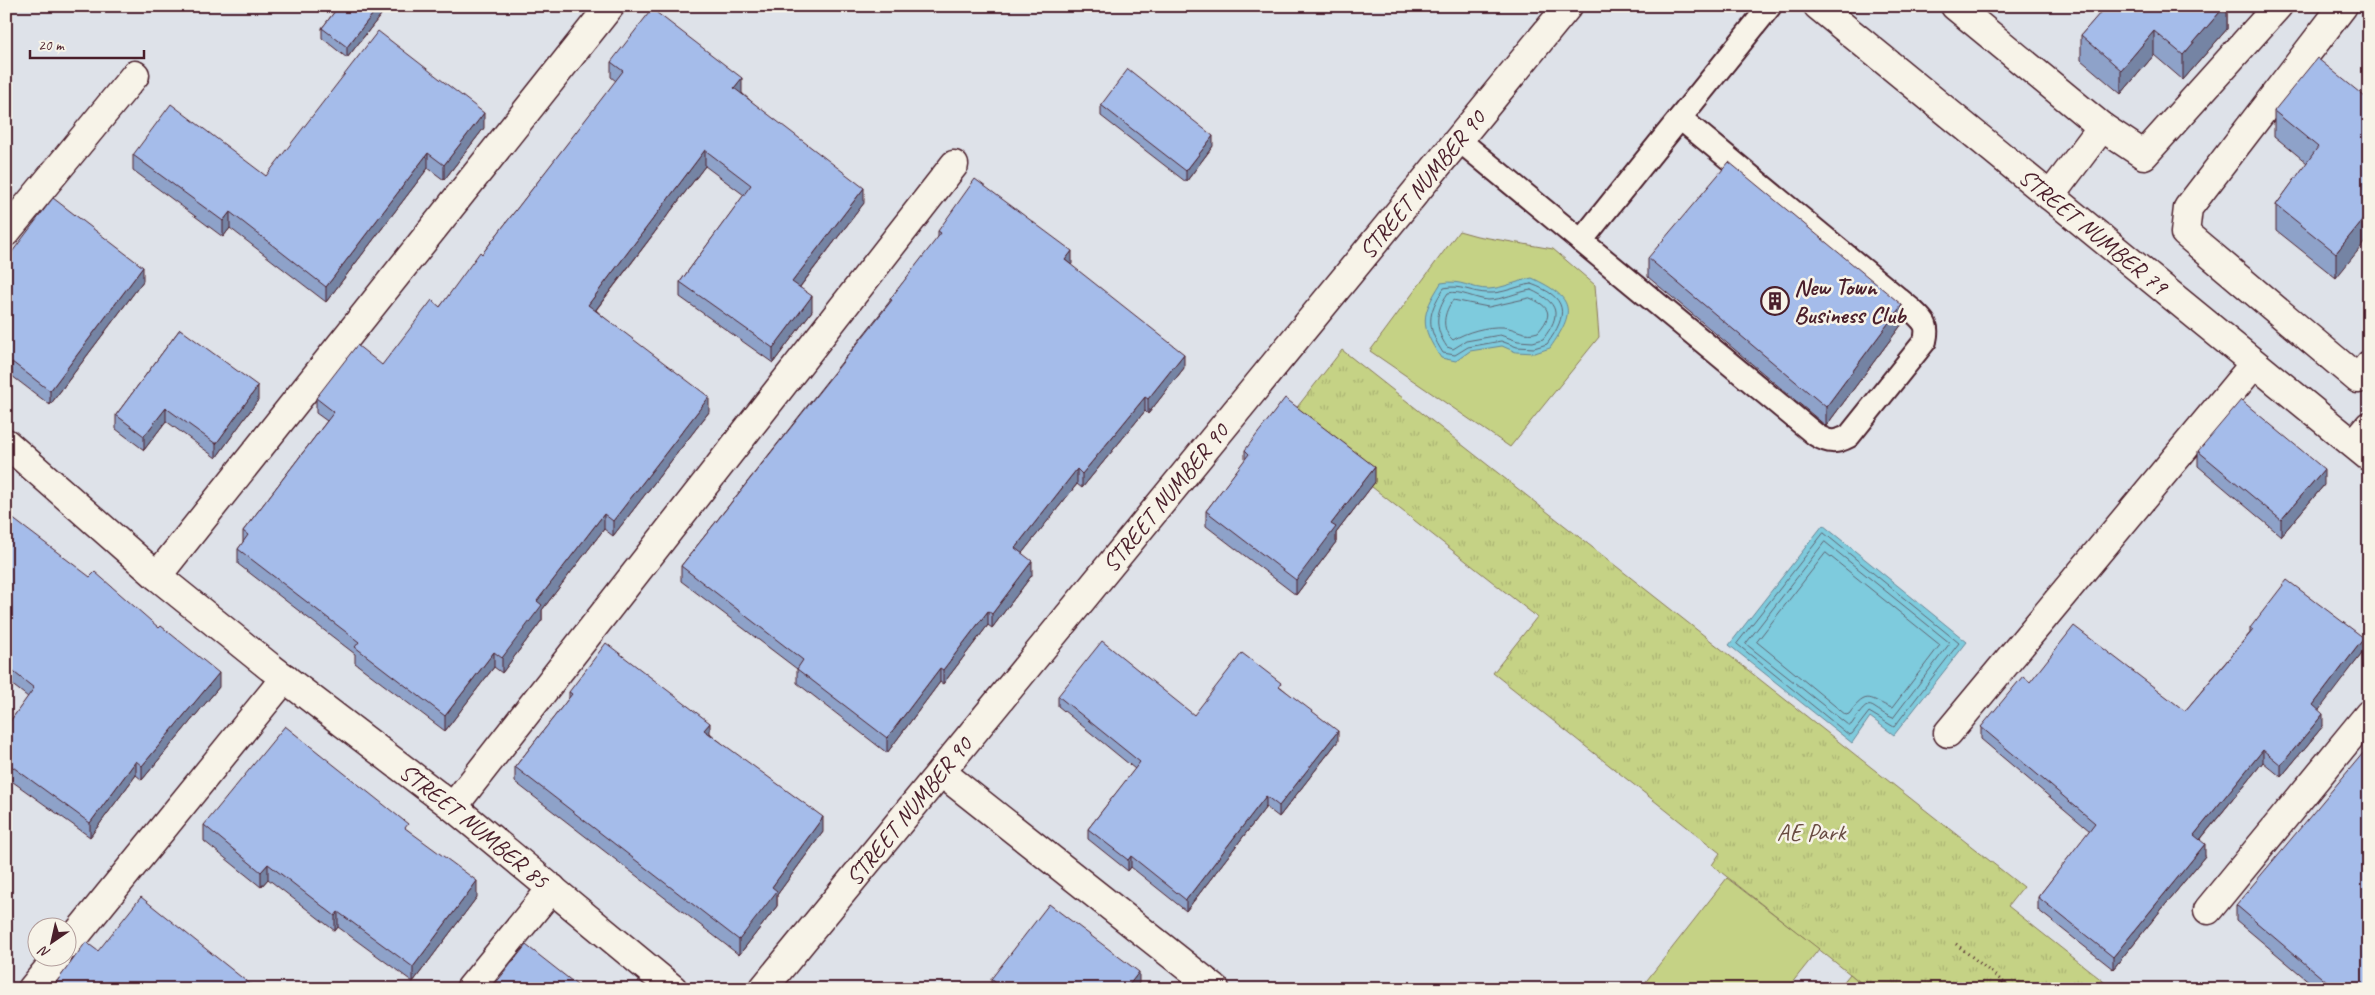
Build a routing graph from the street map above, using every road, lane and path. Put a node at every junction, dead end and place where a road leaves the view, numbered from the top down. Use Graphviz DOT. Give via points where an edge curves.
graph roads {
  1 [pos="610,6"];
  2 [pos="1568,6"];
  3 [pos="1770,6"];
  4 [pos="1818,6"];
  5 [pos="1955,6"];
  6 [pos="2278,6"];
  7 [pos="2343,6"];
  8 [pos="135,74"];
  9 [pos="1680,118"];
  10 [pos="2102,127"];
  11 [pos="1459,140"];
  12 [pos="954,165"];
  13 [pos="2050,196"];
  14 [pos="6,232"];
  15 [pos="1581,241"];
  16 [pos="2254,364"];
  17 [pos="2365,377"];
  18 [pos="2364,442"];
  19 [pos="10,454"];
  20 [pos="157,576"];
  21 [pos="277,673"];
  22 [pos="2369,714"];
  23 [pos="1948,733"];
  24 [pos="941,772"];
  25 [pos="453,807"];
  26 [pos="552,888"];
  27 [pos="2208,910"];
  28 [pos="78,932"];
  29 [pos="1956,944"];
  30 [pos="49,968"];
  31 [pos="32,989"];
  32 [pos="470,989"];
  33 [pos="673,989"];
  34 [pos="763,989"];
  35 [pos="1215,989"];
  36 [pos="2012,989"];
  1 -- 20 [label="street"];
  2 -- 11 [label="street, STREET NUMBER 90"];
  3 -- 9 [label="lane"];
  4 -- 13 [label="street, STREET NUMBER 79"];
  5 -- 10 [label="street"];
  6 -- 10 [label="street" via="2144,155"];
  7 -- 17 [label="street" via="2188,208 2185,233"];
  8 -- 14 [label="street"];
  9 -- 15 [label="lane"];
  9 -- 15 [label="lane" via="1912,310 1928,329 1926,341 1849,436 1839,442 1827,442"];
  10 -- 13 [label="street"];
  11 -- 15 [label="lane"];
  11 -- 24 [label="street, STREET NUMBER 90"];
  12 -- 25 [label="street"];
  13 -- 16 [label="street, STREET NUMBER 79"];
  16 -- 18 [label="street, STREET NUMBER 79"];
  16 -- 23 [label="street"];
  19 -- 20 [label="street, STREET NUMBER 85"];
  20 -- 21 [label="street, STREET NUMBER 85"];
  21 -- 25 [label="street, STREET NUMBER 85"];
  21 -- 28 [label="street"];
  22 -- 27 [label="street"];
  24 -- 34 [label="street, STREET NUMBER 90"];
  24 -- 35 [label="street"];
  25 -- 26 [label="street, STREET NUMBER 85"];
  26 -- 32 [label="street"];
  26 -- 33 [label="street, STREET NUMBER 85"];
  29 -- 36 [label="path"];
  30 -- 31 [label="street"];
}
